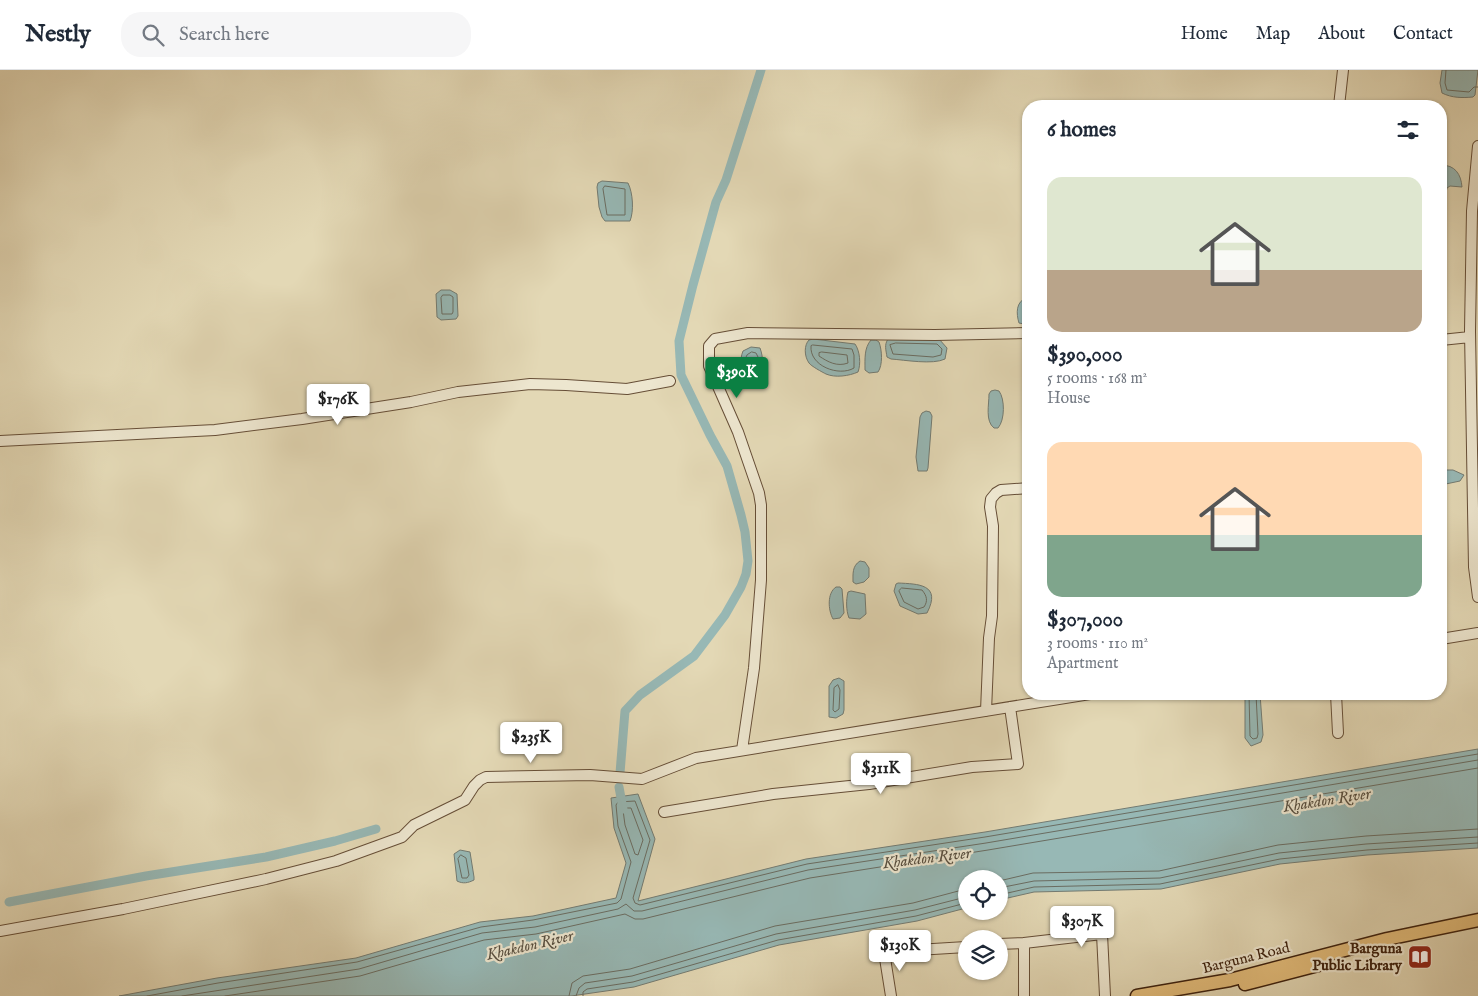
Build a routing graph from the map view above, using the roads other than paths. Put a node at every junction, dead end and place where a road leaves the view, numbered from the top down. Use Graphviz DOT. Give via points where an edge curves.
graph roads {
  1 [pos="1343,70"];
  2 [pos="1340,100"];
  3 [pos="1478,146"];
  4 [pos="1475,265"];
  5 [pos="1022,333"];
  6 [pos="1472,333"];
  7 [pos="1447,339"];
  8 [pos="670,381"];
  9 [pos="0,441"];
  10 [pos="1022,488"];
  11 [pos="1478,597"];
  12 [pos="1478,633"];
  13 [pos="1447,638"];
  14 [pos="1053,700"];
  15 [pos="1336,700"];
  16 [pos="1010,707"];
  17 [pos="986,711"];
  18 [pos="1338,732"];
  19 [pos="742,750"];
  20 [pos="664,812"];
  21 [pos="1478,920"];
  22 [pos="1478,926"];
  23 [pos="0,931"];
  24 [pos="1024,943"];
  25 [pos="1008,944"];
  26 [pos="958,947"];
  27 [pos="892,996"];
  28 [pos="1024,996"];
  29 [pos="1105,996"];
  30 [pos="1137,996"];
  31 [pos="1179,996"];
  1 -- 2 [label="street"];
  3 -- 4 [label="street" via="1472,211"];
  4 -- 6 [label="street"];
  5 -- 19 [label="street" via="748,333 715,339 709,346 709,366 738,432 761,505 761,580 754,668"];
  6 -- 7 [label="street"];
  6 -- 11 [label="street" via="1474,567"];
  8 -- 9 [label="street" via="627,390 530,384 215,430"];
  10 -- 17 [label="street" via="1001,490 991,499 992,616"];
  12 -- 13 [label="street"];
  14 -- 16 [label="street"];
  15 -- 18 [label="street"];
  16 -- 17 [label="street"];
  16 -- 20 [label="street" via="1018,764 972,767"];
  17 -- 19 [label="street"];
  19 -- 23 [label="street" via="696,758 642,779 590,775 486,777 474,786 465,800 414,826 402,838 336,862 256,881"];
  21 -- 30 [label="main road, Barguna Road" via="1387,939 1230,980"];
  22 -- 31 [label="main road, Barguna Road" via="1357,953 1273,978"];
  24 -- 25 [label="street"];
  24 -- 28 [label="street"];
  24 -- 29 [label="street" via="1102,934"];
  26 -- 27 [label="street" via="884,952"];
}
